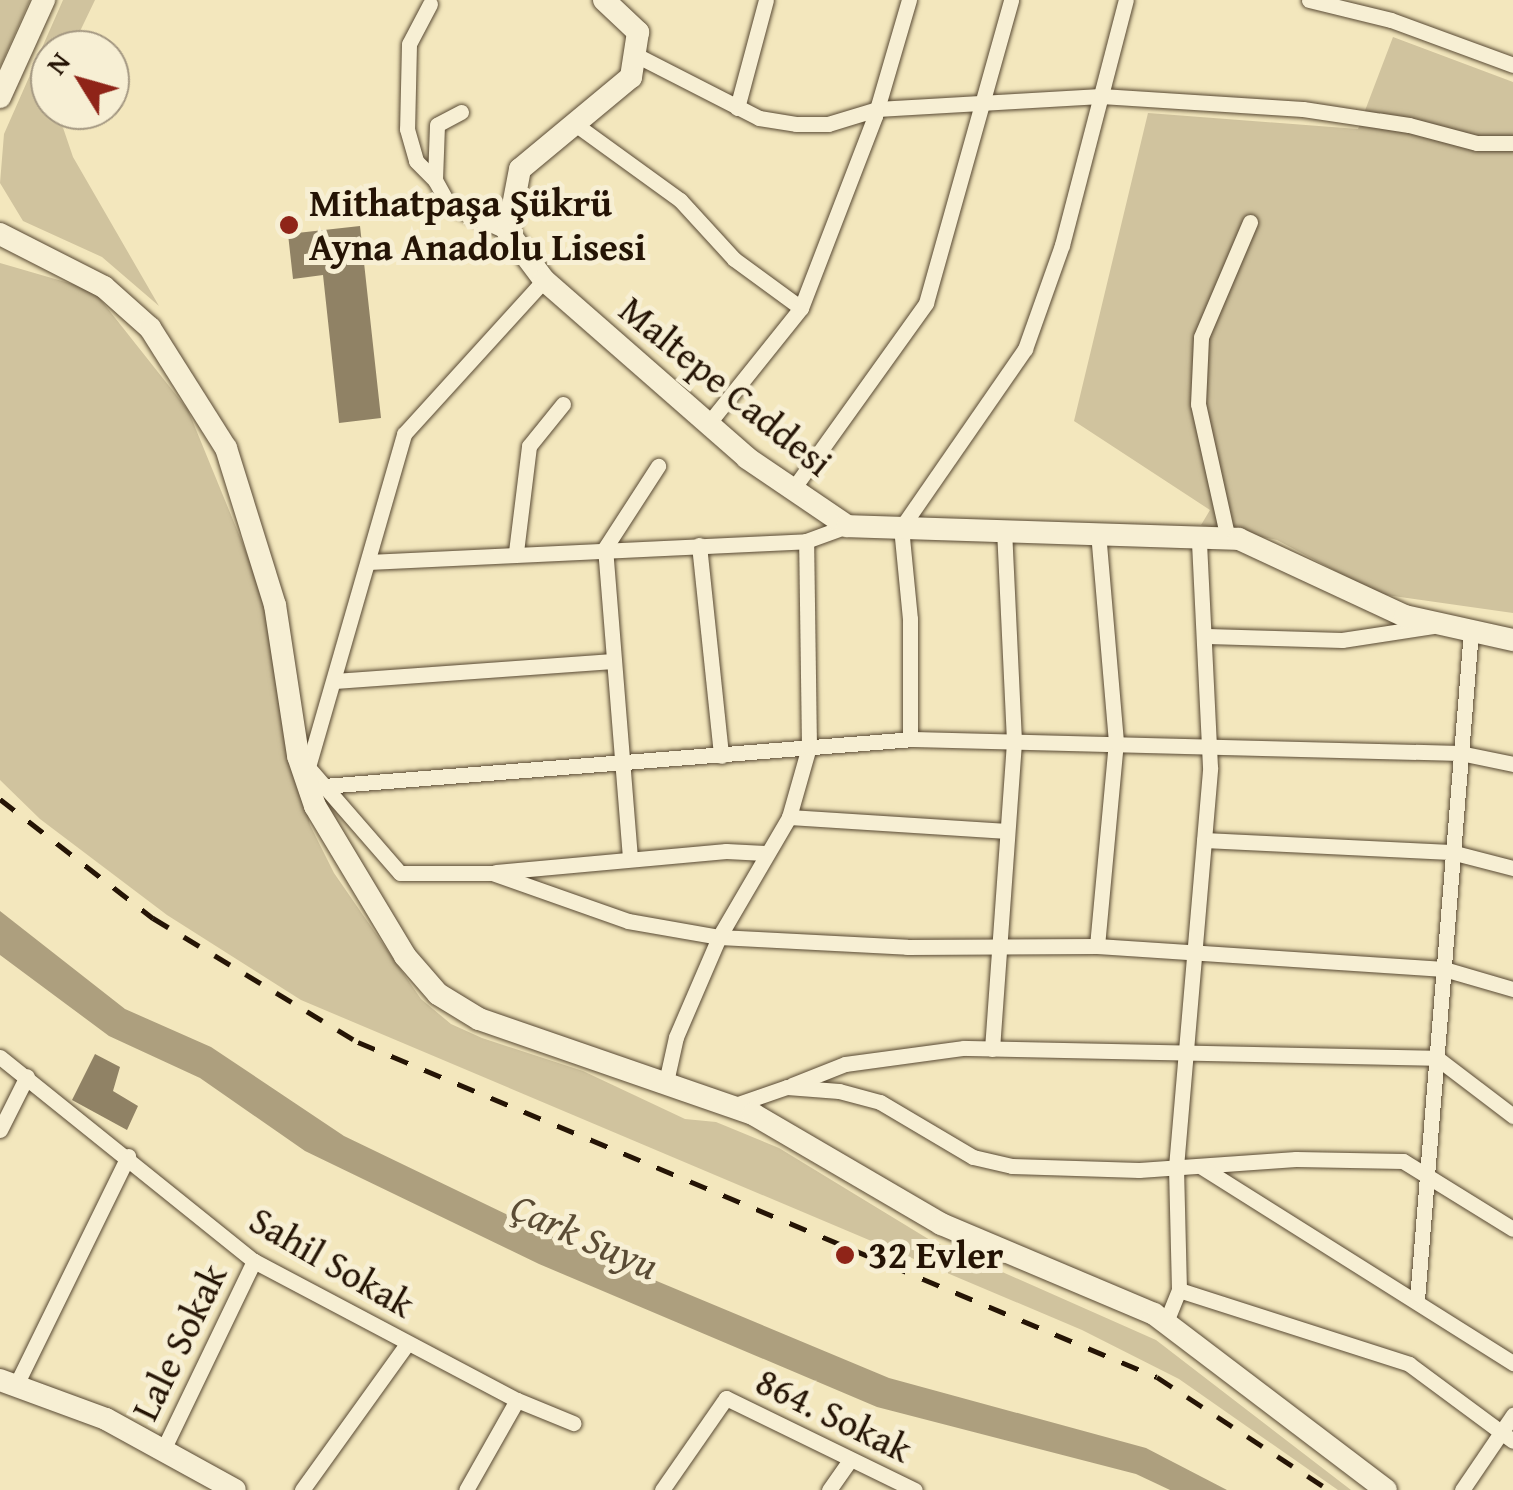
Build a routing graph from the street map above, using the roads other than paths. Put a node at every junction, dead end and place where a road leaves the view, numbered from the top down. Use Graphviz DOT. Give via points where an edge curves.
graph roads {
  1 [pos="44,0"];
  2 [pos="766,0"];
  3 [pos="909,0"];
  4 [pos="1012,0"];
  5 [pos="1126,0"];
  6 [pos="1309,0"];
  7 [pos="430,4"];
  8 [pos="616,5"];
  9 [pos="634,54"];
  10 [pos="1513,65"];
  11 [pos="1101,96"];
  12 [pos="0,97"];
  13 [pos="980,102"];
  14 [pos="737,108"];
  15 [pos="877,109"];
  16 [pos="461,112"];
  17 [pos="575,124"];
  18 [pos="1513,144"];
  19 [pos="434,180"];
  20 [pos="0,219"];
  21 [pos="1250,222"];
  22 [pos="508,232"];
  23 [pos="0,234"];
  24 [pos="22,244"];
  25 [pos="0,253"];
  26 [pos="80,274"];
  27 [pos="544,280"];
  28 [pos="802,308"];
  29 [pos="563,404"];
  30 [pos="708,424"];
  31 [pos="658,466"];
  32 [pos="793,489"];
  33 [pos="846,526"];
  34 [pos="901,528"];
  35 [pos="1004,531"];
  36 [pos="1098,534"];
  37 [pos="1199,538"];
  38 [pos="1228,539"];
  39 [pos="806,541"];
  40 [pos="699,545"];
  41 [pos="605,548"];
  42 [pos="516,552"];
  43 [pos="368,562"];
  44 [pos="1442,625"];
  45 [pos="1471,631"];
  46 [pos="1207,636"];
  47 [pos="1513,640"];
  48 [pos="612,662"];
  49 [pos="334,681"];
  50 [pos="910,739"];
  51 [pos="1014,741"];
  52 [pos="1116,742"];
  53 [pos="1210,744"];
  54 [pos="810,747"];
  55 [pos="1460,753"];
  56 [pos="721,756"];
  57 [pos="618,761"];
  58 [pos="303,762"];
  59 [pos="1513,764"];
  60 [pos="324,786"];
  61 [pos="788,818"];
  62 [pos="1004,831"];
  63 [pos="1204,840"];
  64 [pos="1452,852"];
  65 [pos="765,854"];
  66 [pos="630,858"];
  67 [pos="1513,868"];
  68 [pos="492,873"];
  69 [pos="719,937"];
  70 [pos="999,943"];
  71 [pos="1097,946"];
  72 [pos="1194,954"];
  73 [pos="1444,969"];
  74 [pos="1513,989"];
  75 [pos="992,1050"];
  76 [pos="1186,1050"];
  77 [pos="0,1058"];
  78 [pos="1438,1058"];
  79 [pos="27,1076"];
  80 [pos="666,1082"];
  81 [pos="786,1087"];
  82 [pos="732,1106"];
  83 [pos="1513,1116"];
  84 [pos="0,1130"];
  85 [pos="128,1156"];
  86 [pos="1200,1166"];
  87 [pos="1176,1167"];
  88 [pos="1429,1175"];
  89 [pos="1513,1229"];
  90 [pos="254,1262"];
  91 [pos="1180,1290"];
  92 [pos="1417,1300"];
  93 [pos="1166,1322"];
  94 [pos="407,1344"];
  95 [pos="1513,1363"];
  96 [pos="8,1383"];
  97 [pos="517,1400"];
  98 [pos="1513,1415"];
  99 [pos="572,1423"];
  100 [pos="1507,1436"];
  101 [pos="163,1450"];
  102 [pos="850,1460"];
  103 [pos="232,1489"];
  104 [pos="302,1490"];
  105 [pos="466,1490"];
  106 [pos="662,1490"];
  107 [pos="829,1490"];
  108 [pos="914,1490"];
  109 [pos="1386,1490"];
  110 [pos="1462,1490"];
  1 -- 12 [label="street"];
  2 -- 14 [label="street"];
  3 -- 15 [label="street"];
  4 -- 13 [label="street"];
  5 -- 11 [label="street"];
  6 -- 10 [label="street" via="1390,20"];
  7 -- 19 [label="street" via="409,44 408,129 416,161"];
  8 -- 9 [label="street" via="638,32"];
  9 -- 14 [label="street"];
  9 -- 17 [label="street" via="631,77"];
  11 -- 13 [label="street"];
  11 -- 18 [label="street" via="1303,110"];
  11 -- 34 [label="street" via="1025,349"];
  13 -- 15 [label="street"];
  13 -- 32 [label="street" via="926,303"];
  14 -- 15 [label="street" via="796,124 828,124"];
  15 -- 28 [label="street"];
  16 -- 19 [label="street" via="437,125"];
  17 -- 22 [label="street" via="520,170"];
  17 -- 28 [label="street" via="680,200 734,259"];
  19 -- 22 [label="street" via="449,205"];
  20 -- 24 [label="street"];
  21 -- 38 [label="street" via="1201,337 1198,404"];
  22 -- 27 [label="street, Maltepe Caddesi"];
  23 -- 24 [label="street"];
  24 -- 26 [label="street"];
  25 -- 26 [label="street"];
  26 -- 58 [label="street" via="150,328 226,448 275,605"];
  27 -- 30 [label="street, Maltepe Caddesi"];
  27 -- 43 [label="street" via="404,434"];
  28 -- 30 [label="street"];
  29 -- 42 [label="street" via="529,446"];
  30 -- 32 [label="street, Maltepe Caddesi"];
  31 -- 41 [label="street"];
  32 -- 33 [label="street, Maltepe Caddesi"];
  33 -- 34 [label="street, Maltepe Caddesi"];
  33 -- 39 [label="street"];
  34 -- 35 [label="street, Maltepe Caddesi"];
  34 -- 50 [label="street" via="910,619"];
  35 -- 36 [label="street, Maltepe Caddesi"];
  35 -- 51 [label="street"];
  36 -- 37 [label="street, Maltepe Caddesi"];
  36 -- 52 [label="street"];
  37 -- 38 [label="street, Maltepe Caddesi"];
  37 -- 46 [label="street"];
  38 -- 44 [label="street, Maltepe Caddesi" via="1405,616"];
  39 -- 40 [label="street"];
  39 -- 54 [label="street"];
  40 -- 41 [label="street"];
  40 -- 56 [label="street"];
  41 -- 42 [label="street"];
  41 -- 48 [label="street"];
  42 -- 43 [label="street"];
  43 -- 49 [label="street"];
  44 -- 45 [label="street, Maltepe Caddesi"];
  44 -- 46 [label="street" via="1342,640"];
  45 -- 47 [label="street, Maltepe Caddesi"];
  45 -- 55 [label="street"];
  46 -- 53 [label="street"];
  48 -- 49 [label="street"];
  48 -- 57 [label="street"];
  49 -- 58 [label="street"];
  50 -- 51 [label="street"];
  50 -- 54 [label="street"];
  51 -- 52 [label="street"];
  51 -- 62 [label="street"];
  52 -- 53 [label="street"];
  52 -- 71 [label="street"];
  53 -- 55 [label="street"];
  53 -- 63 [label="street"];
  54 -- 56 [label="street"];
  54 -- 61 [label="street"];
  55 -- 59 [label="street"];
  55 -- 64 [label="street"];
  56 -- 57 [label="street"];
  57 -- 60 [label="street"];
  57 -- 66 [label="street"];
  58 -- 60 [label="street"];
  58 -- 80 [label="street" via="346,864 438,994 478,1019"];
  60 -- 68 [label="street" via="400,873"];
  61 -- 62 [label="street"];
  61 -- 65 [label="street"];
  62 -- 70 [label="street"];
  63 -- 64 [label="street"];
  63 -- 72 [label="street"];
  64 -- 67 [label="street"];
  64 -- 73 [label="street"];
  65 -- 66 [label="street"];
  65 -- 69 [label="street"];
  66 -- 68 [label="street"];
  68 -- 69 [label="street" via="628,921"];
  69 -- 70 [label="street" via="907,947"];
  69 -- 80 [label="street" via="676,1037"];
  70 -- 71 [label="street"];
  70 -- 75 [label="street"];
  71 -- 72 [label="street"];
  72 -- 73 [label="street"];
  72 -- 76 [label="street"];
  73 -- 74 [label="street"];
  73 -- 78 [label="street"];
  75 -- 76 [label="street"];
  75 -- 81 [label="street" via="845,1064"];
  76 -- 78 [label="street"];
  76 -- 87 [label="street"];
  77 -- 79 [label="street, Sahil Sokak"];
  78 -- 83 [label="street"];
  78 -- 88 [label="street"];
  79 -- 84 [label="street"];
  79 -- 85 [label="street, Sahil Sokak"];
  80 -- 82 [label="street"];
  81 -- 82 [label="street"];
  81 -- 87 [label="street" via="880,1102 973,1157 1012,1166"];
  82 -- 93 [label="street" via="941,1224"];
  85 -- 90 [label="street, Sahil Sokak"];
  85 -- 96 [label="street"];
  86 -- 87 [label="street"];
  86 -- 88 [label="street" via="1403,1162"];
  86 -- 92 [label="street"];
  87 -- 91 [label="street"];
  88 -- 89 [label="street"];
  88 -- 92 [label="street"];
  90 -- 94 [label="street, Sahil Sokak"];
  90 -- 101 [label="street, Lale Sokak"];
  91 -- 93 [label="street"];
  91 -- 100 [label="street" via="1409,1364"];
  92 -- 95 [label="street"];
  93 -- 109 [label="street"];
  94 -- 97 [label="street, Sahil Sokak"];
  94 -- 104 [label="street"];
  96 -- 101 [label="street" via="106,1418"];
  97 -- 99 [label="street, Sahil Sokak"];
  97 -- 105 [label="street"];
  98 -- 100 [label="street"];
  100 -- 110 [label="street"];
  101 -- 103 [label="street"];
  102 -- 106 [label="street, 864. Sokak" via="726,1398"];
  102 -- 107 [label="street"];
  102 -- 108 [label="street, 864. Sokak"];
}
